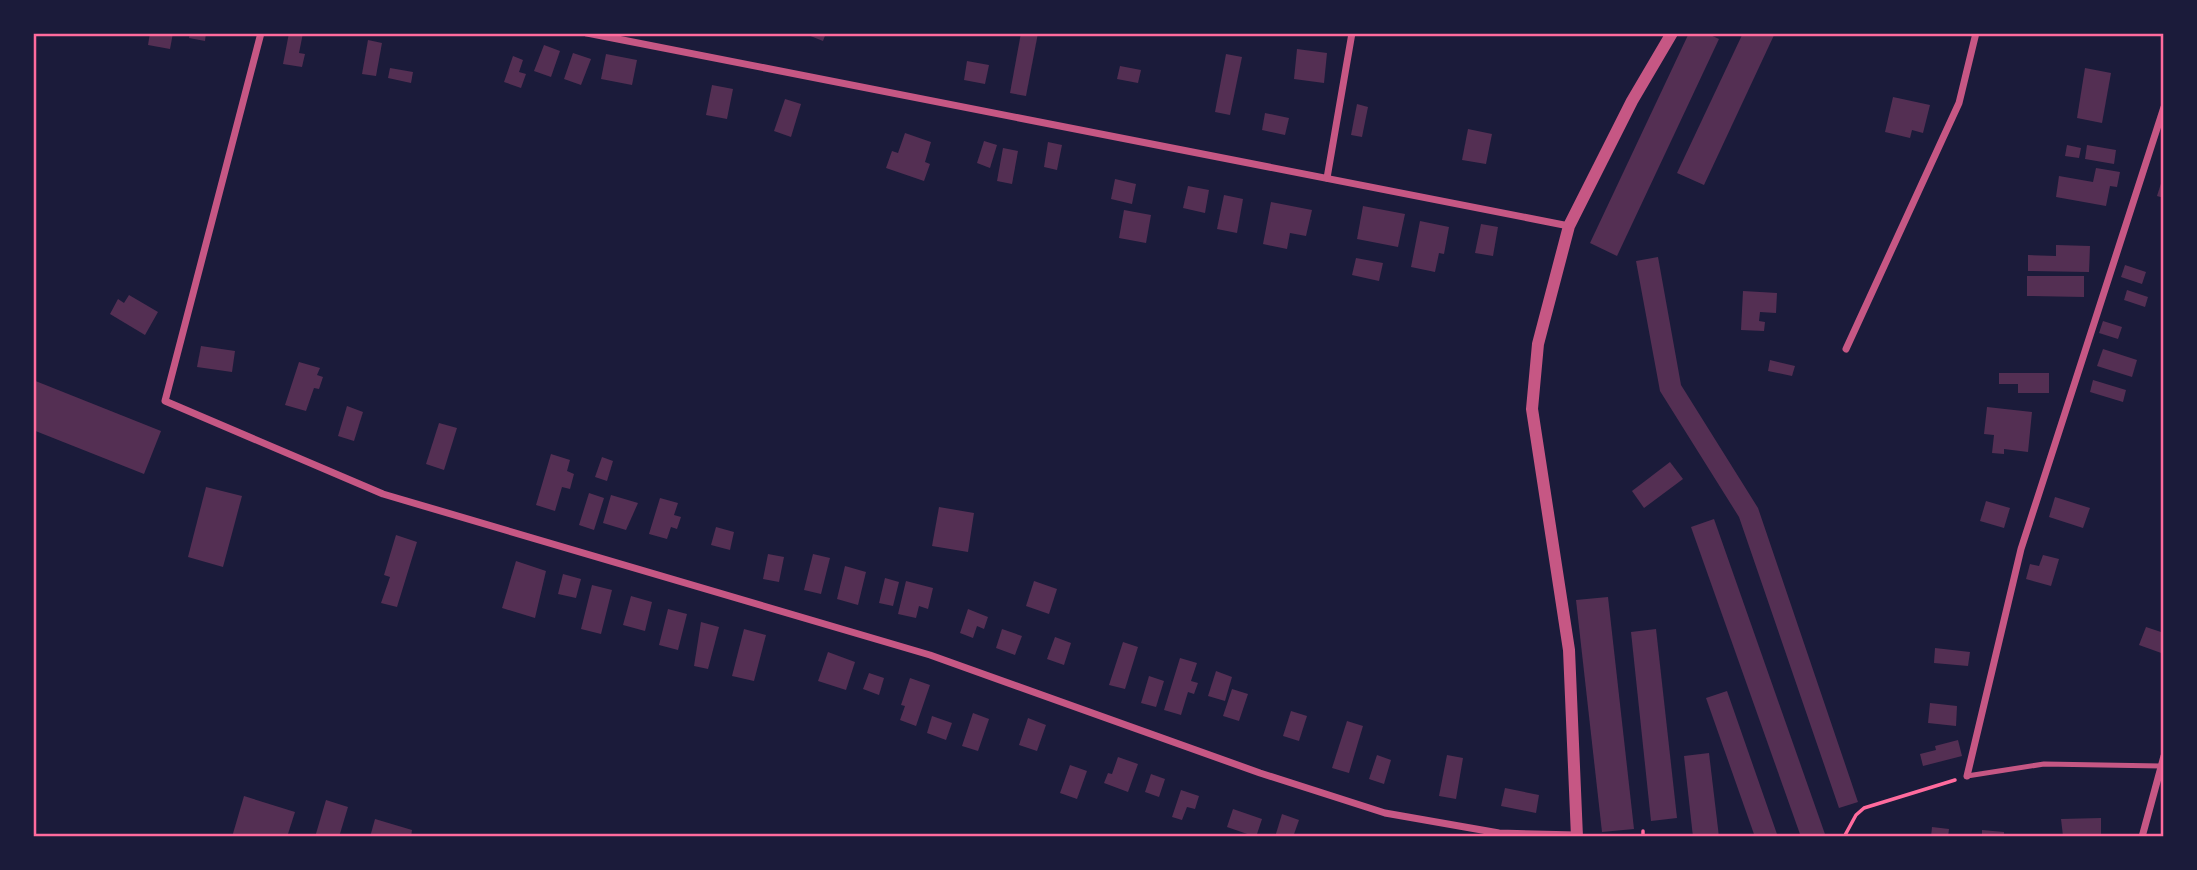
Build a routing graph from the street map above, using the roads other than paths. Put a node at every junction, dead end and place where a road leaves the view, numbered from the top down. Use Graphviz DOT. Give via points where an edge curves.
graph roads {
  1 [pos="261,33"];
  2 [pos="587,33"];
  3 [pos="1352,33"];
  4 [pos="1672,33"];
  5 [pos="1976,33"];
  6 [pos="2164,107"];
  7 [pos="1327,178"];
  8 [pos="1569,226"];
  9 [pos="1846,349"];
  10 [pos="2164,756"];
  11 [pos="2161,766"];
  12 [pos="1967,776"];
  13 [pos="1577,836"];
  14 [pos="2143,837"];
  1 -- 13 [label="street" via="165,401 383,494 930,655 1385,813 1499,833"];
  2 -- 7 [label="street"];
  3 -- 7 [label="street"];
  4 -- 8 [label="street"];
  5 -- 9 [label="street" via="1959,103"];
  6 -- 12 [label="street" via="2021,549"];
  7 -- 8 [label="street"];
  8 -- 13 [label="street" via="1538,344 1532,410 1569,650"];
  10 -- 11 [label="street"];
  11 -- 12 [label="lane" via="2044,764"];
  11 -- 14 [label="street"];
}
